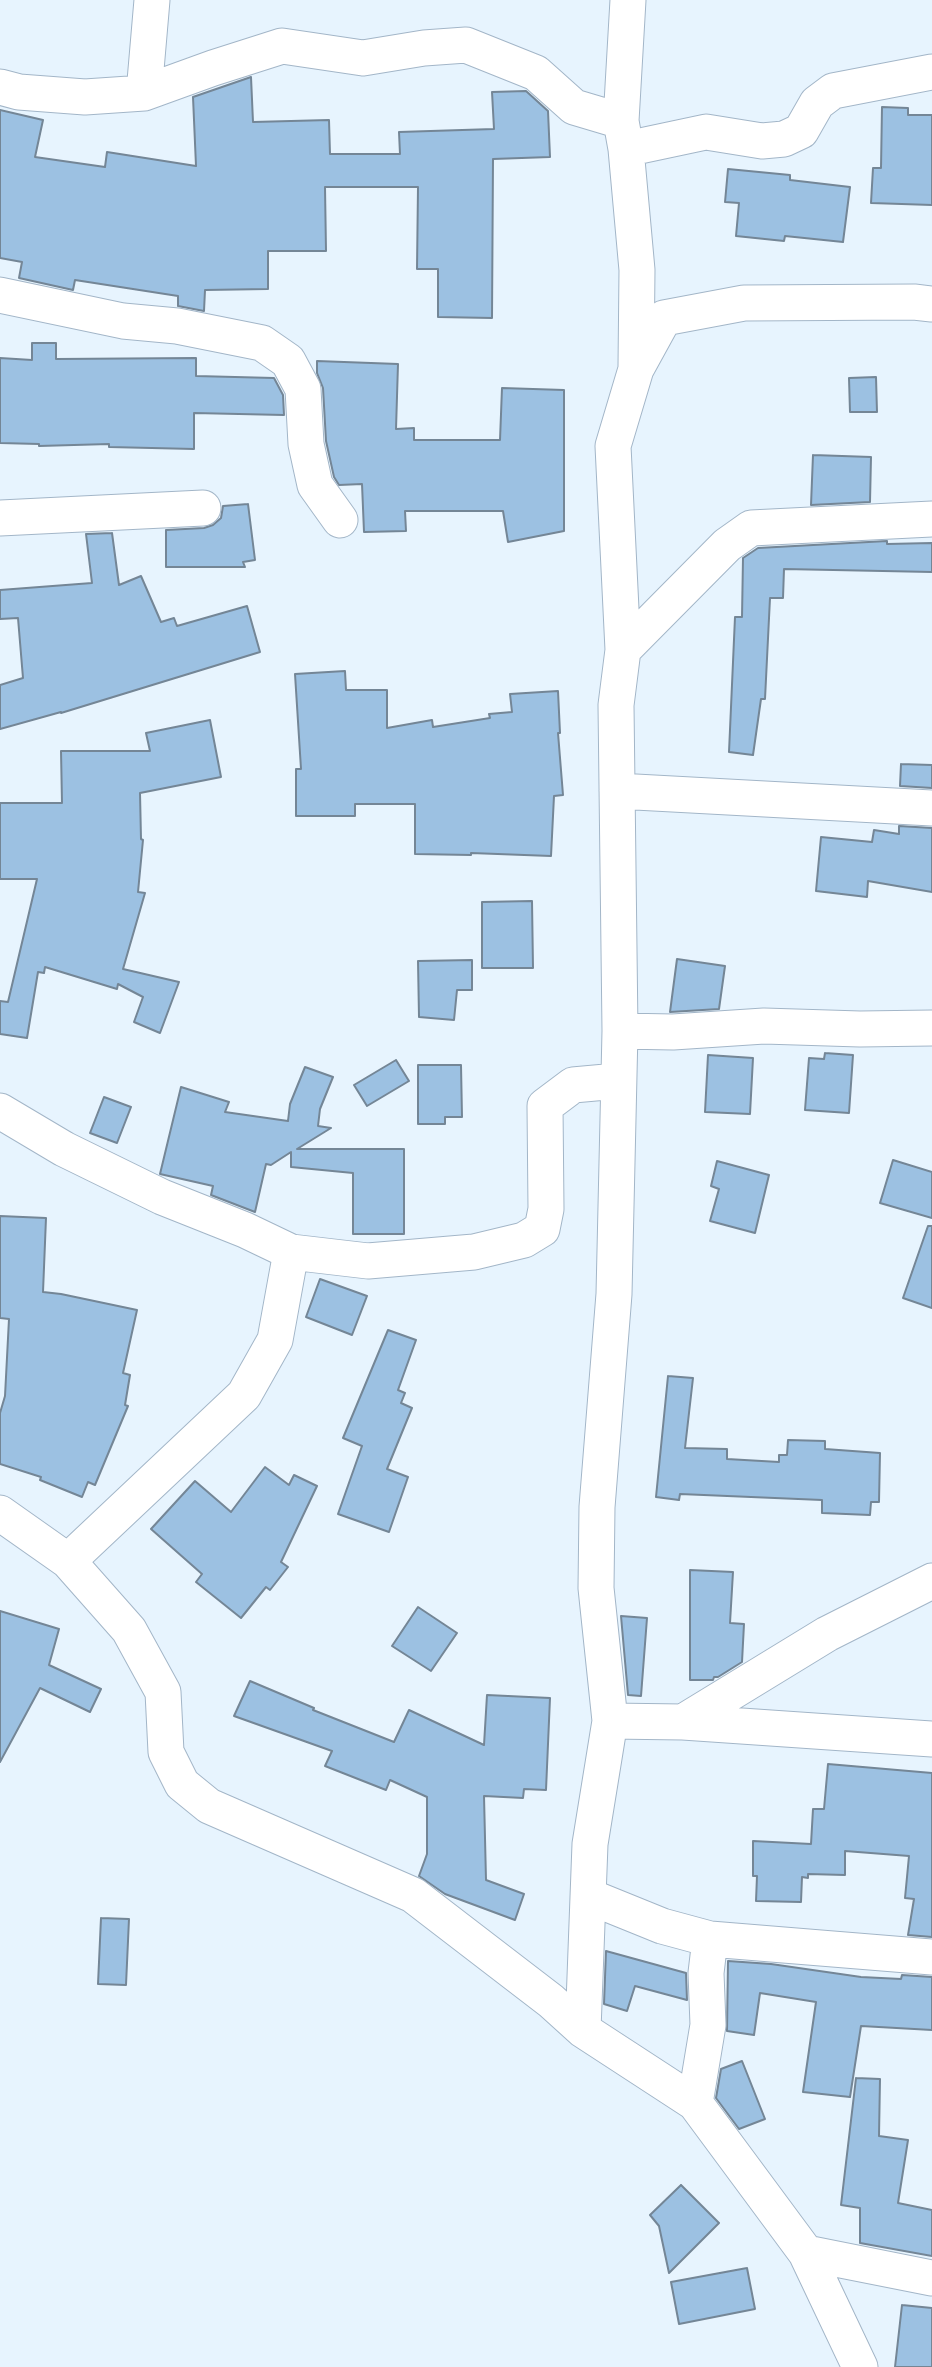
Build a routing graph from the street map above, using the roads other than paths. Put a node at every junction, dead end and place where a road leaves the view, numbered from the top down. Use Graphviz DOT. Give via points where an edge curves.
graph roads {
  1 [pos="152,0"];
  2 [pos="628,0"];
  3 [pos="932,72"];
  4 [pos="0,87"];
  5 [pos="144,93"];
  6 [pos="624,135"];
  7 [pos="0,296"];
  8 [pos="932,304"];
  9 [pos="636,369"];
  10 [pos="203,508"];
  11 [pos="0,518"];
  12 [pos="932,519"];
  13 [pos="340,520"];
  14 [pos="623,650"];
  15 [pos="617,791"];
  16 [pos="932,808"];
  17 [pos="932,1028"];
  18 [pos="620,1031"];
  19 [pos="617,1082"];
  20 [pos="0,1111"];
  21 [pos="291,1252"];
  22 [pos="0,1513"];
  23 [pos="68,1561"];
  24 [pos="932,1581"];
  25 [pos="610,1721"];
  26 [pos="683,1722"];
  27 [pos="932,1739"];
  28 [pos="587,1896"];
  29 [pos="710,1939"];
  30 [pos="932,1957"];
  31 [pos="583,2030"];
  32 [pos="695,2103"];
  33 [pos="806,2253"];
  34 [pos="932,2278"];
  35 [pos="860,2367"];
  1 -- 5 [label="street"];
  2 -- 6 [label="street"];
  3 -- 6 [label="street" via="833,91 817,103 801,131 784,139 762,141 706,132"];
  4 -- 5 [label="street" via="85,97"];
  5 -- 6 [label="street" via="282,47 363,58 466,45 536,73 574,107"];
  6 -- 9 [label="street" via="637,270"];
  7 -- 13 [label="street" via="262,343 288,361 303,389 306,444 315,485"];
  8 -- 9 [label="street" via="744,303 664,318"];
  9 -- 14 [label="street" via="613,446"];
  10 -- 11 [label="street"];
  12 -- 14 [label="street" via="751,528 717,554"];
  14 -- 15 [label="street" via="616,705"];
  15 -- 16 [label="street"];
  15 -- 18 [label="street"];
  17 -- 18 [label="street" via="764,1026"];
  18 -- 19 [label="street"];
  19 -- 21 [label="street" via="573,1085 545,1106 546,1209 542,1229 524,1241 474,1252 368,1261"];
  19 -- 25 [label="street" via="614,1294 597,1507 596,1588"];
  20 -- 21 [label="street" via="64,1149 162,1197"];
  21 -- 23 [label="street" via="275,1340 244,1395"];
  22 -- 23 [label="street"];
  23 -- 31 [label="street" via="129,1630 163,1692 166,1752 182,1784 209,1806 413,1895"];
  24 -- 26 [label="street" via="827,1634"];
  25 -- 26 [label="street"];
  25 -- 28 [label="street" via="590,1844"];
  26 -- 27 [label="street"];
  28 -- 29 [label="street"];
  28 -- 31 [label="street"];
  29 -- 30 [label="street"];
  29 -- 32 [label="street" via="708,2025"];
  31 -- 32 [label="street"];
  32 -- 33 [label="street"];
  33 -- 34 [label="street"];
  33 -- 35 [label="street"];
}
